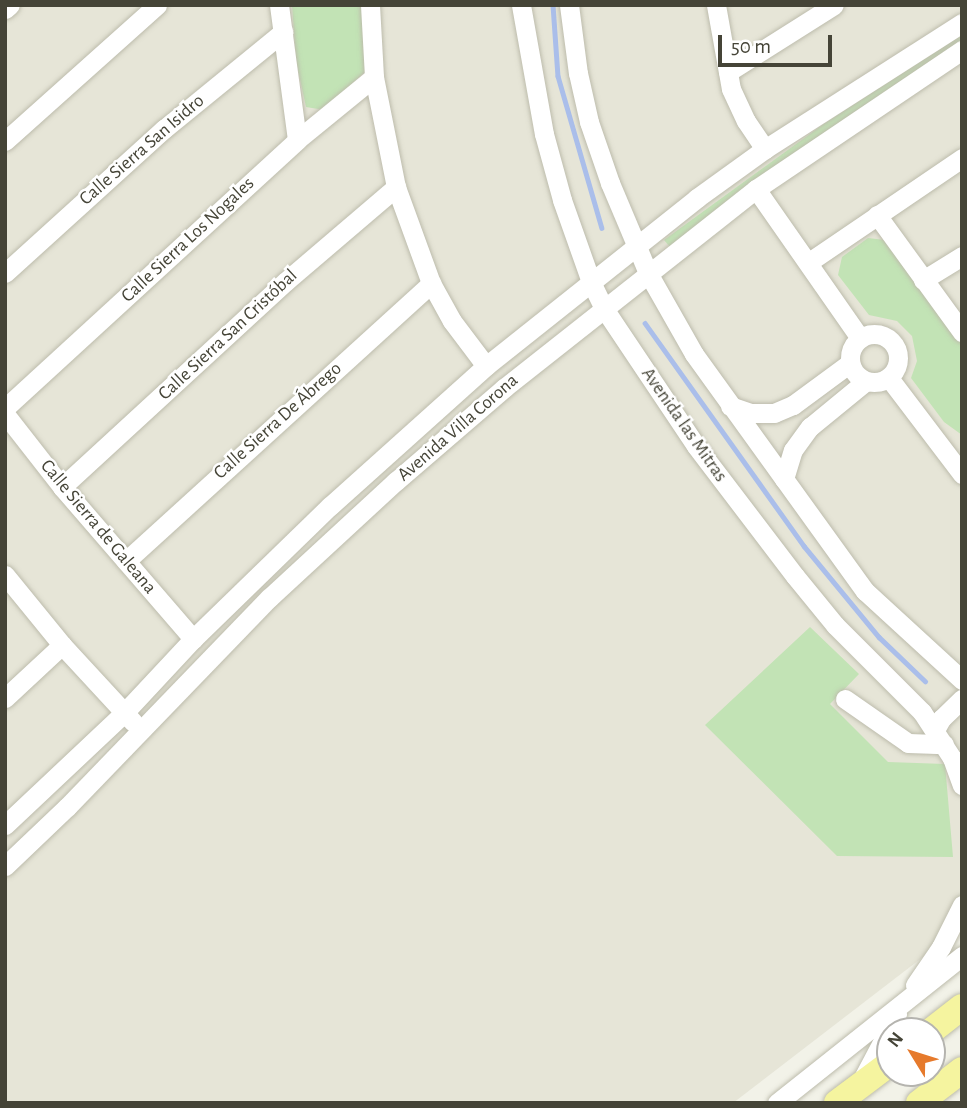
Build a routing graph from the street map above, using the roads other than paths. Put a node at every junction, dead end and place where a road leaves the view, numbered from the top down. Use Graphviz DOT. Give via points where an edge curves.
graph roads {
  1 [pos="10,5"];
  2 [pos="157,5"];
  3 [pos="279,5"];
  4 [pos="370,5"];
  5 [pos="521,5"];
  6 [pos="569,5"];
  7 [pos="716,5"];
  8 [pos="834,5"];
  9 [pos="5,9"];
  10 [pos="962,23"];
  11 [pos="283,32"];
  12 [pos="962,50"];
  13 [pos="728,72"];
  14 [pos="374,78"];
  15 [pos="297,140"];
  16 [pos="5,141"];
  17 [pos="765,149"];
  18 [pos="962,158"];
  19 [pos="396,187"];
  20 [pos="756,189"];
  21 [pos="877,215"];
  22 [pos="635,244"];
  23 [pos="962,256"];
  24 [pos="809,262"];
  25 [pos="5,273"];
  26 [pos="648,273"];
  27 [pos="923,280"];
  28 [pos="431,282"];
  29 [pos="591,282"];
  30 [pos="603,307"];
  31 [pos="962,332"];
  32 [pos="860,338"];
  33 [pos="850,363"];
  34 [pos="486,366"];
  35 [pos="888,378"];
  36 [pos="866,381"];
  37 [pos="793,405"];
  38 [pos="730,406"];
  39 [pos="5,408"];
  40 [pos="5,414"];
  41 [pos="810,427"];
  42 [pos="959,465"];
  43 [pos="784,479"];
  44 [pos="62,487"];
  45 [pos="126,561"];
  46 [pos="6,579"];
  47 [pos="193,639"];
  48 [pos="62,645"];
  49 [pos="959,674"];
  50 [pos="5,698"];
  51 [pos="845,699"];
  52 [pos="962,699"];
  53 [pos="124,713"];
  54 [pos="141,730"];
  55 [pos="948,747"];
  56 [pos="962,785"];
  57 [pos="5,825"];
  58 [pos="5,866"];
  59 [pos="962,905"];
  60 [pos="962,956"];
  61 [pos="901,1006"];
  62 [pos="962,1007"];
  63 [pos="946,1019"];
  64 [pos="962,1070"];
  65 [pos="876,1074"];
  66 [pos="859,1087"];
  67 [pos="778,1103"];
  68 [pos="837,1103"];
  69 [pos="919,1103"];
  1 -- 9 [label="street"];
  2 -- 16 [label="street"];
  3 -- 11 [label="street"];
  4 -- 14 [label="street"];
  5 -- 29 [label="street, Avenida las Mitras" via="544,134"];
  6 -- 22 [label="street" via="589,122"];
  7 -- 13 [label="street"];
  8 -- 13 [label="street"];
  10 -- 17 [label="street, Avenida Villa Corona"];
  11 -- 15 [label="street"];
  11 -- 25 [label="street, Calle Sierra San Isidro" via="164,129"];
  12 -- 20 [label="street, Avenida Villa Corona"];
  13 -- 17 [label="street" via="737,104"];
  14 -- 15 [label="street, Calle Sierra Los Nogales"];
  14 -- 19 [label="street"];
  15 -- 39 [label="street, Calle Sierra Los Nogales"];
  17 -- 22 [label="street, Avenida Villa Corona"];
  18 -- 21 [label="street"];
  19 -- 28 [label="street"];
  19 -- 44 [label="street, Calle Sierra San Cristóbal" via="286,281"];
  20 -- 24 [label="street"];
  20 -- 26 [label="street, Avenida Villa Corona"];
  21 -- 24 [label="street"];
  21 -- 27 [label="street"];
  22 -- 26 [label="street"];
  22 -- 29 [label="street, Avenida Villa Corona"];
  23 -- 27 [label="street"];
  24 -- 32 [label="street"];
  26 -- 30 [label="street, Avenida Villa Corona"];
  26 -- 38 [label="street"];
  27 -- 31 [label="street"];
  28 -- 34 [label="street" via="452,321"];
  28 -- 45 [label="street, Calle Sierra De Ábrego"];
  29 -- 30 [label="street, Avenida las Mitras"];
  29 -- 34 [label="street, Avenida Villa Corona"];
  30 -- 54 [label="street, Avenida Villa Corona" via="326,543"];
  30 -- 55 [label="street, Avenida las Mitras" via="696,446 795,576 835,625 903,691"];
  32 -- 33 [label="street" via="851,349"];
  32 -- 35 [label="street" via="875,333 895,344 898,366"];
  33 -- 36 [label="street"];
  33 -- 37 [label="street"];
  34 -- 47 [label="street, Avenida Villa Corona" via="330,506"];
  35 -- 36 [label="street"];
  35 -- 42 [label="street"];
  36 -- 41 [label="street"];
  37 -- 38 [label="street" via="765,415"];
  37 -- 41 [label="street"];
  38 -- 43 [label="street"];
  40 -- 44 [label="street, Calle Sierra de Galeana"];
  41 -- 43 [label="street" via="793,450"];
  43 -- 49 [label="street" via="865,591"];
  44 -- 45 [label="street, Calle Sierra de Galeana"];
  45 -- 47 [label="street, Calle Sierra de Galeana"];
  46 -- 48 [label="street"];
  47 -- 53 [label="street, Avenida Villa Corona"];
  48 -- 50 [label="street"];
  48 -- 53 [label="street"];
  51 -- 55 [label="street" via="908,743"];
  52 -- 55 [label="street" via="941,719"];
  53 -- 54 [label="street"];
  53 -- 57 [label="street, Avenida Villa Corona"];
  54 -- 58 [label="street, Avenida Villa Corona"];
  55 -- 56 [label="street, Avenida las Mitras"];
  59 -- 61 [label="street" via="941,947"];
  60 -- 61 [label="street"];
  61 -- 66 [label="street"];
  61 -- 67 [label="street"];
  62 -- 63 [label="main road"];
  64 -- 69 [label="main road"];
  65 -- 66 [label="main road"];
  66 -- 68 [label="main road"];
}
